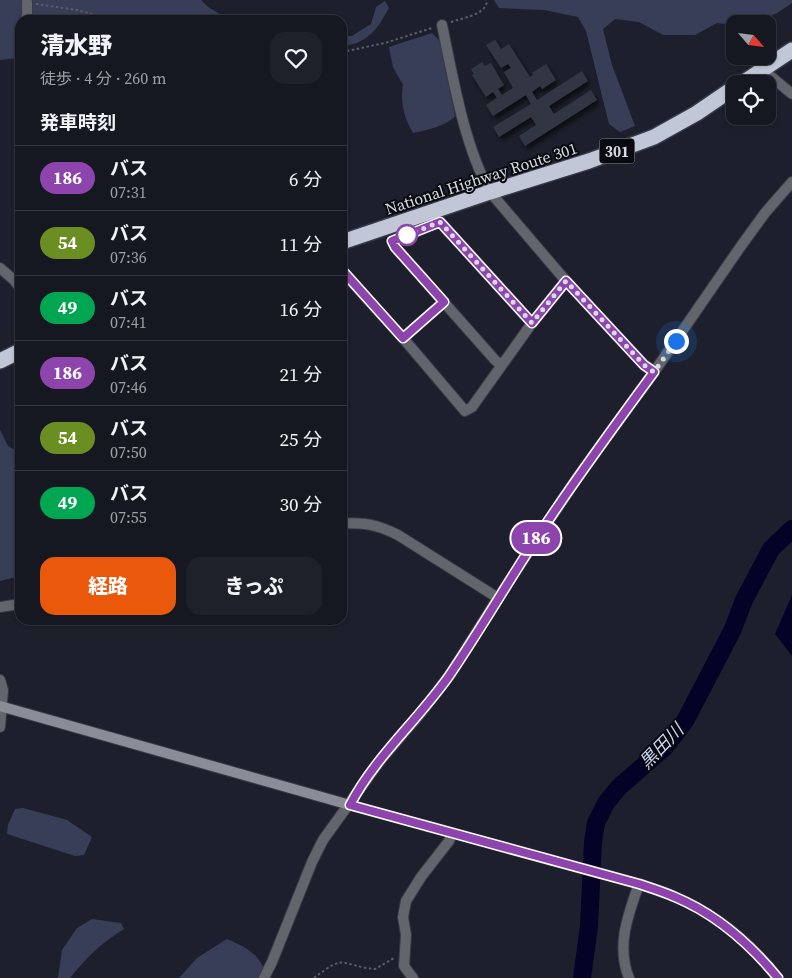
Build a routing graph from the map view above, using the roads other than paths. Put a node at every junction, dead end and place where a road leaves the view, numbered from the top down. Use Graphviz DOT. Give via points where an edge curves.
graph roads {
  1 [pos="27,2"];
  2 [pos="27,15"];
  3 [pos="442,25"];
  4 [pos="792,50"];
  5 [pos="762,69"];
  6 [pos="753,75"];
  7 [pos="726,94"];
  8 [pos="792,94"];
  9 [pos="792,182"];
  10 [pos="490,192"];
  11 [pos="347,240"];
  12 [pos="0,268"];
  13 [pos="347,276"];
  14 [pos="15,281"];
  15 [pos="566,281"];
  16 [pos="444,302"];
  17 [pos="532,323"];
  18 [pos="403,338"];
  19 [pos="15,354"];
  20 [pos="0,361"];
  21 [pos="501,365"];
  22 [pos="654,372"];
  23 [pos="347,523"];
  24 [pos="498,598"];
  25 [pos="15,605"];
  26 [pos="0,607"];
  27 [pos="0,680"];
  28 [pos="1,706"];
  29 [pos="0,727"];
  30 [pos="350,805"];
  31 [pos="452,833"];
  32 [pos="639,884"];
  33 [pos="264,978"];
  34 [pos="413,978"];
  35 [pos="629,978"];
  36 [pos="778,978"];
  1 -- 2 [label="street"];
  3 -- 10 [label="street" via="463,120"];
  4 -- 5 [label="highway"];
  5 -- 6 [label="highway"];
  5 -- 8 [label="street"];
  7 -- 10 [label="highway, National Highway Route 301 / 301" via="654,137"];
  9 -- 22 [label="street" via="741,246"];
  10 -- 11 [label="highway, National Highway Route 301 / 301"];
  10 -- 15 [label="street"];
  12 -- 14 [label="street"];
  13 -- 18 [label="street"];
  15 -- 17 [label="street"];
  15 -- 22 [label="street"];
  16 -- 17 [label="street" via="392,241 440,222"];
  16 -- 18 [label="street"];
  16 -- 21 [label="street"];
  17 -- 21 [label="street"];
  18 -- 21 [label="street" via="465,411 472,407"];
  19 -- 20 [label="highway"];
  22 -- 24 [label="street" via="577,478"];
  23 -- 24 [label="street" via="381,526"];
  24 -- 30 [label="street" via="449,676 382,758"];
  25 -- 26 [label="street"];
  27 -- 28 [label="street" via="3,690"];
  28 -- 29 [label="street"];
  28 -- 30 [label="street"];
  30 -- 31 [label="street"];
  30 -- 33 [label="street" via="323,840 312,862"];
  31 -- 32 [label="street"];
  31 -- 34 [label="street" via="406,901 403,917 404,966"];
  32 -- 35 [label="street" via="623,935 622,950"];
  32 -- 36 [label="street" via="702,910 736,934"];
}
